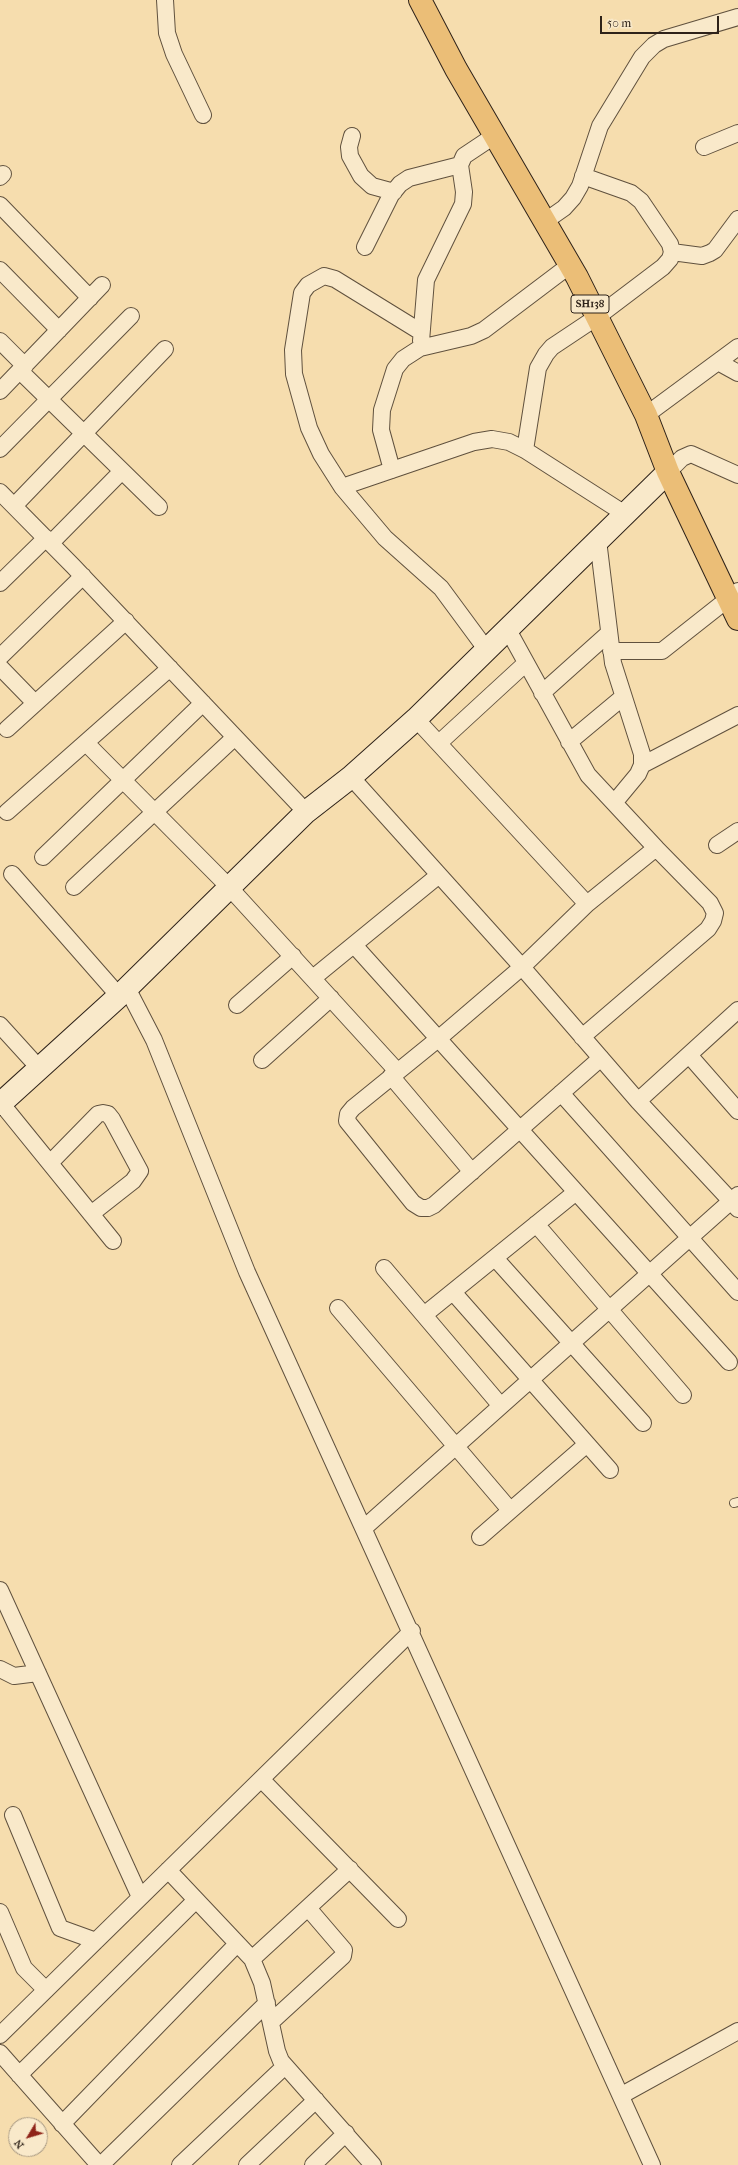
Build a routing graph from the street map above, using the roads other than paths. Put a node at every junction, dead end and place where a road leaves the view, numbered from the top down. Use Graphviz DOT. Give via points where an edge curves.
graph roads {
  1 [pos="165,0"];
  2 [pos="420,0"];
  3 [pos="738,17"];
  4 [pos="203,115"];
  5 [pos="738,133"];
  6 [pos="352,136"];
  7 [pos="494,136"];
  8 [pos="704,147"];
  9 [pos="460,165"];
  10 [pos="583,176"];
  11 [pos="394,192"];
  12 [pos="0,205"];
  13 [pos="738,219"];
  14 [pos="544,222"];
  15 [pos="365,247"];
  16 [pos="672,252"];
  17 [pos="570,265"];
  18 [pos="0,270"];
  19 [pos="102,285"];
  20 [pos="90,298"];
  21 [pos="132,316"];
  22 [pos="597,318"];
  23 [pos="59,330"];
  24 [pos="421,332"];
  25 [pos="0,341"];
  26 [pos="738,347"];
  27 [pos="420,348"];
  28 [pos="165,349"];
  29 [pos="718,362"];
  30 [pos="22,368"];
  31 [pos="738,373"];
  32 [pos="0,391"];
  33 [pos="48,399"];
  34 [pos="646,415"];
  35 [pos="83,433"];
  36 [pos="0,449"];
  37 [pos="525,450"];
  38 [pos="392,470"];
  39 [pos="122,471"];
  40 [pos="668,472"];
  41 [pos="738,475"];
  42 [pos="342,488"];
  43 [pos="0,492"];
  44 [pos="14,506"];
  45 [pos="159,507"];
  46 [pos="625,514"];
  47 [pos="598,540"];
  48 [pos="48,541"];
  49 [pos="83,576"];
  50 [pos="0,583"];
  51 [pos="733,594"];
  52 [pos="738,619"];
  53 [pos="126,621"];
  54 [pos="507,628"];
  55 [pos="609,633"];
  56 [pos="486,649"];
  57 [pos="611,651"];
  58 [pos="0,657"];
  59 [pos="526,663"];
  60 [pos="0,667"];
  61 [pos="170,668"];
  62 [pos="542,692"];
  63 [pos="623,697"];
  64 [pos="35,703"];
  65 [pos="203,703"];
  66 [pos="738,715"];
  67 [pos="416,719"];
  68 [pos="7,729"];
  69 [pos="235,737"];
  70 [pos="86,742"];
  71 [pos="569,742"];
  72 [pos="439,743"];
  73 [pos="642,765"];
  74 [pos="351,777"];
  75 [pos="123,780"];
  76 [pos="614,803"];
  77 [pos="7,812"];
  78 [pos="154,812"];
  79 [pos="306,812"];
  80 [pos="738,831"];
  81 [pos="717,846"];
  82 [pos="656,848"];
  83 [pos="43,857"];
  84 [pos="12,874"];
  85 [pos="439,875"];
  86 [pos="74,887"];
  87 [pos="229,887"];
  88 [pos="587,904"];
  89 [pos="354,945"];
  90 [pos="293,956"];
  91 [pos="522,967"];
  92 [pos="313,978"];
  93 [pos="123,992"];
  94 [pos="331,998"];
  95 [pos="237,1005"];
  96 [pos="737,1014"];
  97 [pos="0,1026"];
  98 [pos="582,1037"];
  99 [pos="438,1039"];
  100 [pos="689,1055"];
  101 [pos="601,1058"];
  102 [pos="262,1060"];
  103 [pos="38,1068"];
  104 [pos="394,1074"];
  105 [pos="561,1093"];
  106 [pos="638,1101"];
  107 [pos="0,1103"];
  108 [pos="738,1111"];
  109 [pos="520,1129"];
  110 [pos="50,1163"];
  111 [pos="472,1172"];
  112 [pos="576,1192"];
  113 [pos="736,1202"];
  114 [pos="91,1214"];
  115 [pos="536,1224"];
  116 [pos="690,1238"];
  117 [pos="113,1241"];
  118 [pos="495,1258"];
  119 [pos="384,1268"];
  120 [pos="649,1273"];
  121 [pos="453,1292"];
  122 [pos="738,1292"];
  123 [pos="338,1308"];
  124 [pos="609,1309"];
  125 [pos="424,1315"];
  126 [pos="571,1343"];
  127 [pos="729,1362"];
  128 [pos="530,1380"];
  129 [pos="684,1395"];
  130 [pos="501,1406"];
  131 [pos="643,1423"];
  132 [pos="586,1444"];
  133 [pos="456,1446"];
  134 [pos="610,1470"];
  135 [pos="510,1510"];
  136 [pos="364,1528"];
  137 [pos="480,1537"];
  138 [pos="0,1590"];
  139 [pos="412,1631"];
  140 [pos="0,1669"];
  141 [pos="38,1673"];
  142 [pos="261,1779"];
  143 [pos="13,1815"];
  144 [pos="350,1869"];
  145 [pos="168,1870"];
  146 [pos="140,1897"];
  147 [pos="196,1900"];
  148 [pos="308,1908"];
  149 [pos="0,1912"];
  150 [pos="398,1919"];
  151 [pos="96,1941"];
  152 [pos="237,1944"];
  153 [pos="252,1959"];
  154 [pos="46,1990"];
  155 [pos="267,2003"];
  156 [pos="271,2022"];
  157 [pos="738,2031"];
  158 [pos="0,2035"];
  159 [pos="0,2053"];
  160 [pos="285,2066"];
  161 [pos="20,2075"];
  162 [pos="622,2095"];
  163 [pos="316,2100"];
  164 [pos="62,2124"];
  165 [pos="346,2133"];
  166 [pos="100,2165"];
  167 [pos="180,2165"];
  168 [pos="247,2165"];
  169 [pos="313,2165"];
  170 [pos="373,2165"];
  171 [pos="652,2165"];
  1 -- 4 [label="street" via="167,33 174,54"];
  2 -- 7 [label="main road, SH138"];
  3 -- 10 [label="street" via="664,39 642,57 600,126"];
  5 -- 8 [label="street"];
  6 -- 11 [label="street" via="350,156 361,176 372,186"];
  7 -- 9 [label="street" via="464,156"];
  7 -- 14 [label="main road, SH138"];
  9 -- 11 [label="street" via="409,178"];
  9 -- 24 [label="street" via="463,204 426,280"];
  10 -- 14 [label="street" via="573,198"];
  10 -- 16 [label="street" via="631,193 641,201 670,244"];
  11 -- 15 [label="street"];
  12 -- 20 [label="street"];
  13 -- 16 [label="street" via="710,253 702,256"];
  14 -- 17 [label="main road, SH138"];
  16 -- 22 [label="street" via="663,267"];
  17 -- 22 [label="main road, SH138"];
  17 -- 27 [label="street" via="484,330 471,336"];
  18 -- 23 [label="street"];
  19 -- 20 [label="street"];
  20 -- 23 [label="street"];
  21 -- 33 [label="street"];
  22 -- 34 [label="main road, SH138"];
  22 -- 37 [label="street" via="552,347 538,368"];
  23 -- 30 [label="street"];
  24 -- 27 [label="street"];
  24 -- 42 [label="street" via="335,279 324,276 308,285 302,293 293,350 294,374 309,428 321,454"];
  25 -- 30 [label="street"];
  26 -- 29 [label="street"];
  27 -- 38 [label="street" via="403,359 395,369 382,410 382,430"];
  28 -- 35 [label="street"];
  29 -- 31 [label="street"];
  29 -- 34 [label="street"];
  30 -- 32 [label="street"];
  30 -- 33 [label="street"];
  33 -- 35 [label="street"];
  33 -- 36 [label="street"];
  34 -- 40 [label="main road, SH138"];
  35 -- 39 [label="street"];
  35 -- 44 [label="street"];
  37 -- 38 [label="street" via="509,442 492,439 474,442"];
  37 -- 46 [label="street"];
  38 -- 42 [label="street"];
  39 -- 45 [label="street"];
  39 -- 48 [label="street"];
  40 -- 41 [label="street" via="682,458 692,454"];
  40 -- 46 [label="street"];
  40 -- 51 [label="main road, SH138"];
  42 -- 56 [label="street" via="385,538 441,588"];
  43 -- 44 [label="street"];
  44 -- 48 [label="street"];
  46 -- 47 [label="street"];
  47 -- 54 [label="street"];
  47 -- 55 [label="street"];
  48 -- 49 [label="street"];
  48 -- 50 [label="street"];
  49 -- 53 [label="street"];
  49 -- 58 [label="street"];
  51 -- 52 [label="main road, SH138"];
  51 -- 57 [label="street" via="662,651"];
  53 -- 61 [label="street"];
  53 -- 64 [label="street"];
  54 -- 56 [label="street"];
  54 -- 59 [label="street"];
  55 -- 57 [label="street"];
  55 -- 62 [label="street"];
  56 -- 67 [label="street"];
  57 -- 63 [label="street"];
  59 -- 62 [label="street"];
  59 -- 72 [label="street"];
  60 -- 64 [label="street"];
  61 -- 65 [label="street"];
  61 -- 70 [label="street"];
  62 -- 71 [label="street"];
  63 -- 71 [label="street"];
  63 -- 73 [label="street" via="642,754"];
  64 -- 68 [label="street"];
  65 -- 69 [label="street"];
  65 -- 75 [label="street"];
  66 -- 73 [label="street"];
  67 -- 72 [label="street"];
  67 -- 74 [label="street"];
  69 -- 78 [label="street"];
  69 -- 79 [label="street"];
  70 -- 75 [label="street"];
  70 -- 77 [label="street"];
  71 -- 76 [label="street" via="588,775"];
  72 -- 88 [label="street"];
  73 -- 76 [label="street" via="638,774"];
  74 -- 79 [label="street"];
  74 -- 85 [label="street"];
  75 -- 78 [label="street"];
  75 -- 83 [label="street"];
  76 -- 82 [label="street"];
  78 -- 86 [label="street"];
  78 -- 87 [label="street"];
  79 -- 87 [label="street"];
  80 -- 81 [label="street"];
  82 -- 88 [label="street"];
  82 -- 98 [label="street" via="710,903 715,913 713,921 708,929"];
  84 -- 93 [label="street"];
  85 -- 89 [label="street"];
  85 -- 91 [label="street"];
  87 -- 90 [label="street"];
  87 -- 93 [label="street"];
  88 -- 91 [label="street"];
  89 -- 92 [label="street"];
  89 -- 99 [label="street"];
  90 -- 92 [label="street"];
  90 -- 95 [label="street"];
  91 -- 98 [label="street"];
  91 -- 99 [label="street"];
  92 -- 94 [label="street"];
  93 -- 103 [label="street"];
  93 -- 136 [label="street" via="154,1040 247,1272"];
  94 -- 102 [label="street"];
  94 -- 104 [label="street"];
  96 -- 100 [label="street"];
  97 -- 103 [label="street"];
  98 -- 101 [label="street"];
  99 -- 104 [label="street"];
  99 -- 109 [label="street"];
  100 -- 106 [label="street"];
  100 -- 108 [label="street"];
  101 -- 105 [label="street"];
  101 -- 106 [label="street"];
  103 -- 107 [label="street"];
  104 -- 111 [label="street"];
  104 -- 111 [label="street" via="353,1108 348,1114 347,1121 413,1203 420,1208 434,1205"];
  105 -- 109 [label="street"];
  105 -- 116 [label="street"];
  106 -- 113 [label="street"];
  107 -- 110 [label="street"];
  109 -- 111 [label="street"];
  109 -- 112 [label="street"];
  110 -- 114 [label="street"];
  110 -- 114 [label="street" via="98,1114 103,1113 112,1119 140,1171 138,1177"];
  112 -- 115 [label="street"];
  112 -- 120 [label="street"];
  113 -- 116 [label="street"];
  114 -- 117 [label="street"];
  115 -- 118 [label="street"];
  115 -- 124 [label="street"];
  116 -- 120 [label="street"];
  116 -- 122 [label="street"];
  118 -- 121 [label="street"];
  118 -- 126 [label="street"];
  119 -- 125 [label="street"];
  120 -- 124 [label="street"];
  120 -- 127 [label="street"];
  121 -- 125 [label="street"];
  121 -- 128 [label="street"];
  123 -- 133 [label="street"];
  124 -- 126 [label="street"];
  124 -- 129 [label="street"];
  125 -- 130 [label="street"];
  126 -- 128 [label="street"];
  126 -- 131 [label="street"];
  128 -- 130 [label="street"];
  128 -- 132 [label="street"];
  130 -- 133 [label="street"];
  132 -- 134 [label="street"];
  132 -- 135 [label="street"];
  133 -- 135 [label="street"];
  133 -- 136 [label="street"];
  135 -- 137 [label="street"];
  136 -- 139 [label="street"];
  138 -- 141 [label="street"];
  139 -- 142 [label="street"];
  139 -- 162 [label="street"];
  140 -- 141 [label="street" via="14,1676"];
  141 -- 146 [label="street"];
  142 -- 144 [label="street"];
  142 -- 145 [label="street"];
  143 -- 151 [label="street" via="60,1928"];
  144 -- 148 [label="street"];
  144 -- 150 [label="street"];
  145 -- 146 [label="street"];
  145 -- 147 [label="street"];
  146 -- 151 [label="street"];
  147 -- 152 [label="street"];
  147 -- 161 [label="street"];
  148 -- 153 [label="street"];
  148 -- 156 [label="street" via="344,1950 343,1956"];
  149 -- 154 [label="street" via="24,1968"];
  151 -- 154 [label="street"];
  152 -- 153 [label="street"];
  152 -- 164 [label="street"];
  153 -- 155 [label="street" via="258,1969"];
  154 -- 158 [label="street"];
  155 -- 156 [label="street"];
  155 -- 166 [label="street"];
  156 -- 160 [label="street" via="277,2050"];
  157 -- 162 [label="street"];
  159 -- 161 [label="street"];
  160 -- 163 [label="street"];
  160 -- 167 [label="street"];
  161 -- 164 [label="street"];
  162 -- 171 [label="street"];
  163 -- 165 [label="street"];
  163 -- 168 [label="street"];
  164 -- 166 [label="street"];
  165 -- 169 [label="street"];
  165 -- 170 [label="street"];
}
